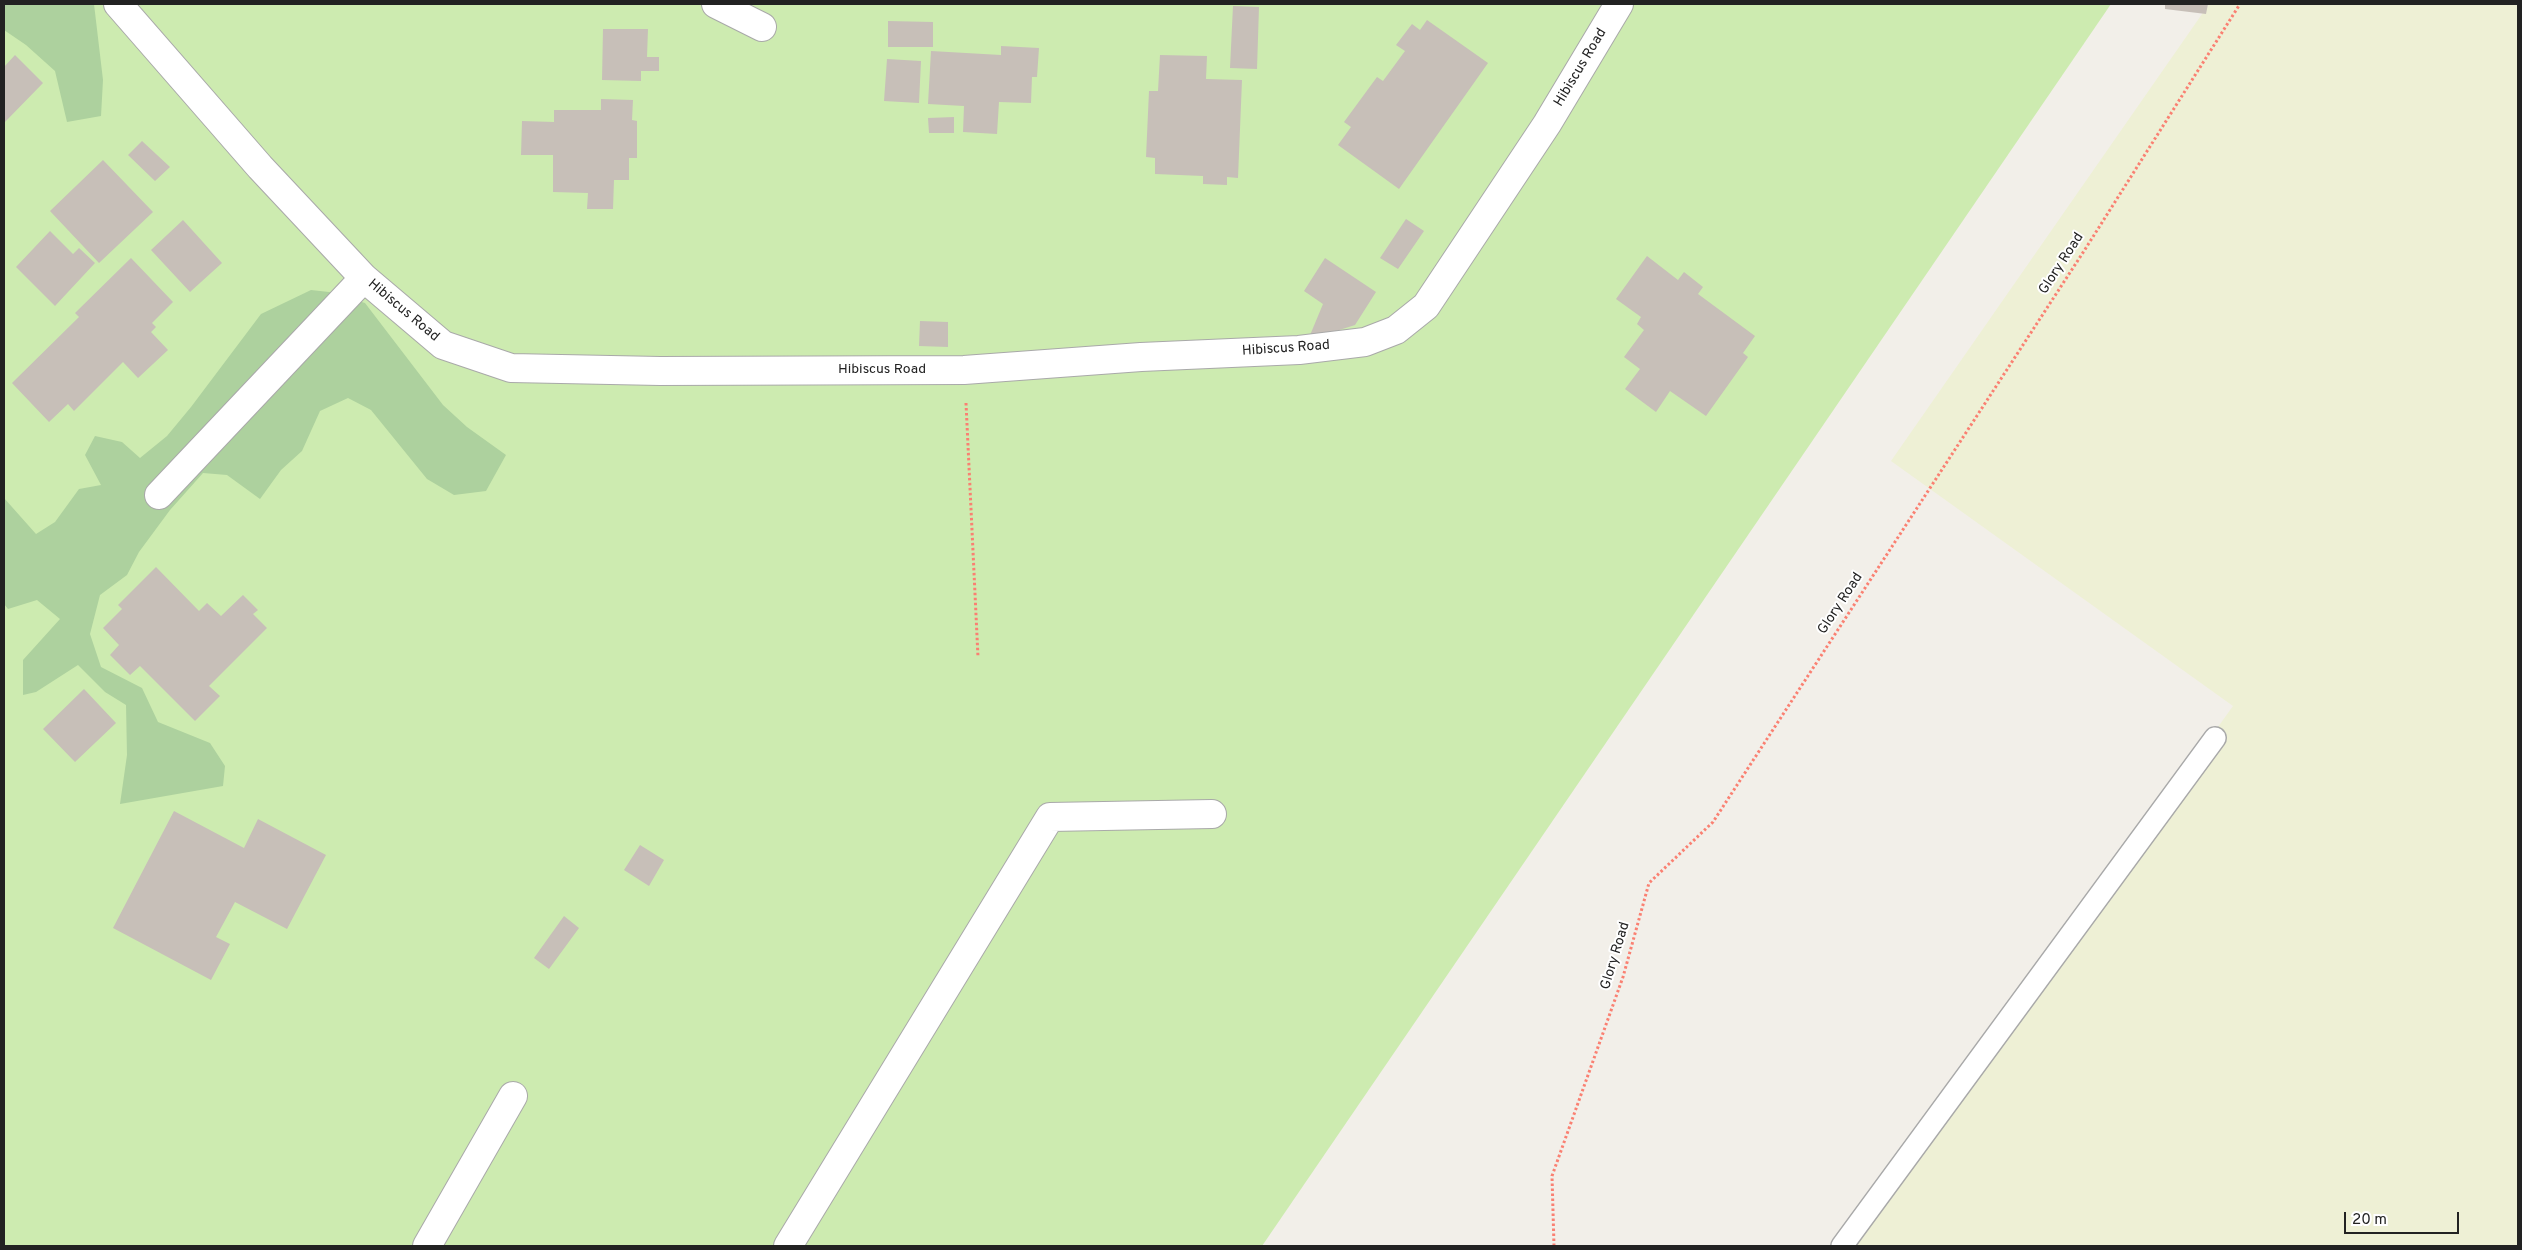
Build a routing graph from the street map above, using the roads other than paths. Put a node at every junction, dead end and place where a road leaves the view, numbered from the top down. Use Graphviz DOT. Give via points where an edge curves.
graph roads {
  1 [pos="118,4"];
  2 [pos="716,4"];
  3 [pos="1619,4"];
  4 [pos="762,27"];
  5 [pos="364,278"];
  6 [pos="159,495"];
  7 [pos="2215,738"];
  8 [pos="1212,814"];
  9 [pos="512,1096"];
  10 [pos="427,1246"];
  11 [pos="788,1246"];
  12 [pos="1842,1246"];
  1 -- 5 [label="street, Hibiscus Road" via="260,167"];
  2 -- 4 [label="street"];
  3 -- 5 [label="street, Hibiscus Road" via="1547,124 1426,306 1396,330 1365,342 1299,350 964,370 511,368 443,345"];
  5 -- 6 [label="street"];
  7 -- 12 [label="lane"];
  8 -- 11 [label="street" via="1050,817"];
  9 -- 10 [label="street"];
}
